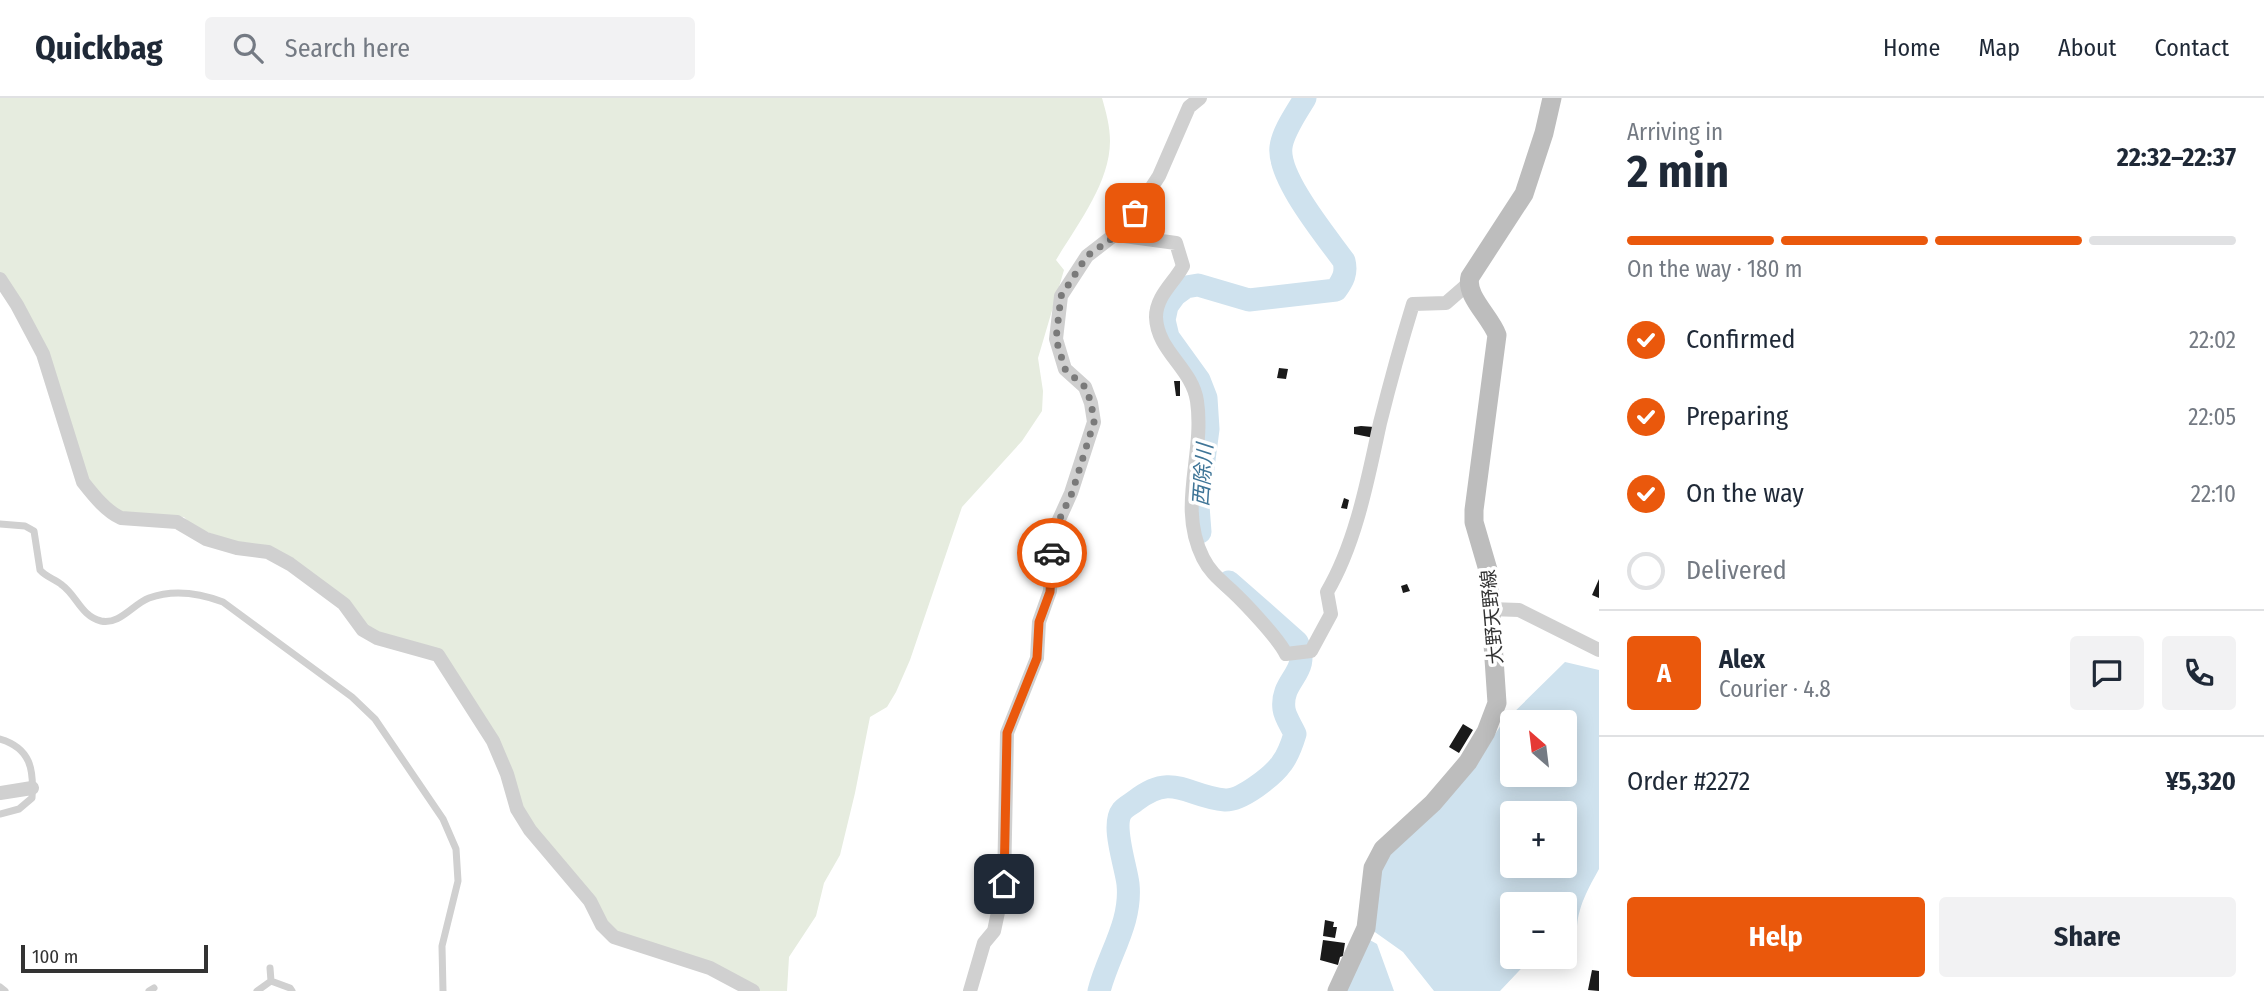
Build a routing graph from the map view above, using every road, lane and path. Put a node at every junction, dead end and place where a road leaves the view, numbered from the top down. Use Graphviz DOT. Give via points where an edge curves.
graph roads {
  1 [pos="1200,98"];
  2 [pos="1552,98"];
  3 [pos="1117,235"];
  4 [pos="0,279"];
  5 [pos="1469,283"];
  6 [pos="0,523"];
  7 [pos="1490,609"];
  8 [pos="1599,650"];
  9 [pos="0,739"];
  10 [pos="32,788"];
  11 [pos="0,793"];
  12 [pos="0,814"];
  13 [pos="270,968"];
  14 [pos="271,981"];
  15 [pos="0,987"];
  16 [pos="5,991"];
  17 [pos="257,991"];
  18 [pos="292,991"];
  19 [pos="443,991"];
  20 [pos="753,991"];
  21 [pos="970,991"];
  22 [pos="1338,991"];
  1 -- 3 [label="street" via="1189,107 1159,176"];
  2 -- 5 [label="main road" via="1524,194"];
  3 -- 5 [label="street" via="1176,243 1179,250 1183,266 1156,313 1162,343 1190,380 1197,400 1191,523 1202,556 1216,578 1286,654 1304,651 1331,614 1326,592 1336,577 1363,498 1413,303 1446,303"];
  3 -- 21 [label="street" via="1087,256 1061,296 1056,339 1065,369 1085,387 1094,422 1072,493 1053,533 1050,592 1039,622 1037,658 1007,733 1004,884 994,931 984,943"];
  4 -- 20 [label="street" via="43,354 83,482 114,515 177,522 206,539 268,552 344,604 363,630 438,654 493,741 517,809 590,901 602,925 614,937 710,968"];
  5 -- 7 [label="main road, 大野天野線" via="1472,298 1497,335 1474,510 1489,570"];
  6 -- 19 [label="lane" via="34,531 40,570 64,586 88,615 103,621 117,619 148,599 200,593 223,602 375,719 443,819 456,849 458,881 442,946"];
  7 -- 8 [label="street" via="1519,610"];
  7 -- 22 [label="main road, 大野天野線" via="1497,703 1486,732 1468,762 1433,803 1383,849 1373,868 1366,928"];
  9 -- 10 [label="lane" via="28,757"];
  10 -- 11 [label="street"];
  10 -- 12 [label="lane" via="32,798 19,809"];
  13 -- 14 [label="lane"];
  14 -- 17 [label="lane"];
  14 -- 18 [label="lane"];
  15 -- 16 [label="lane"];
}
